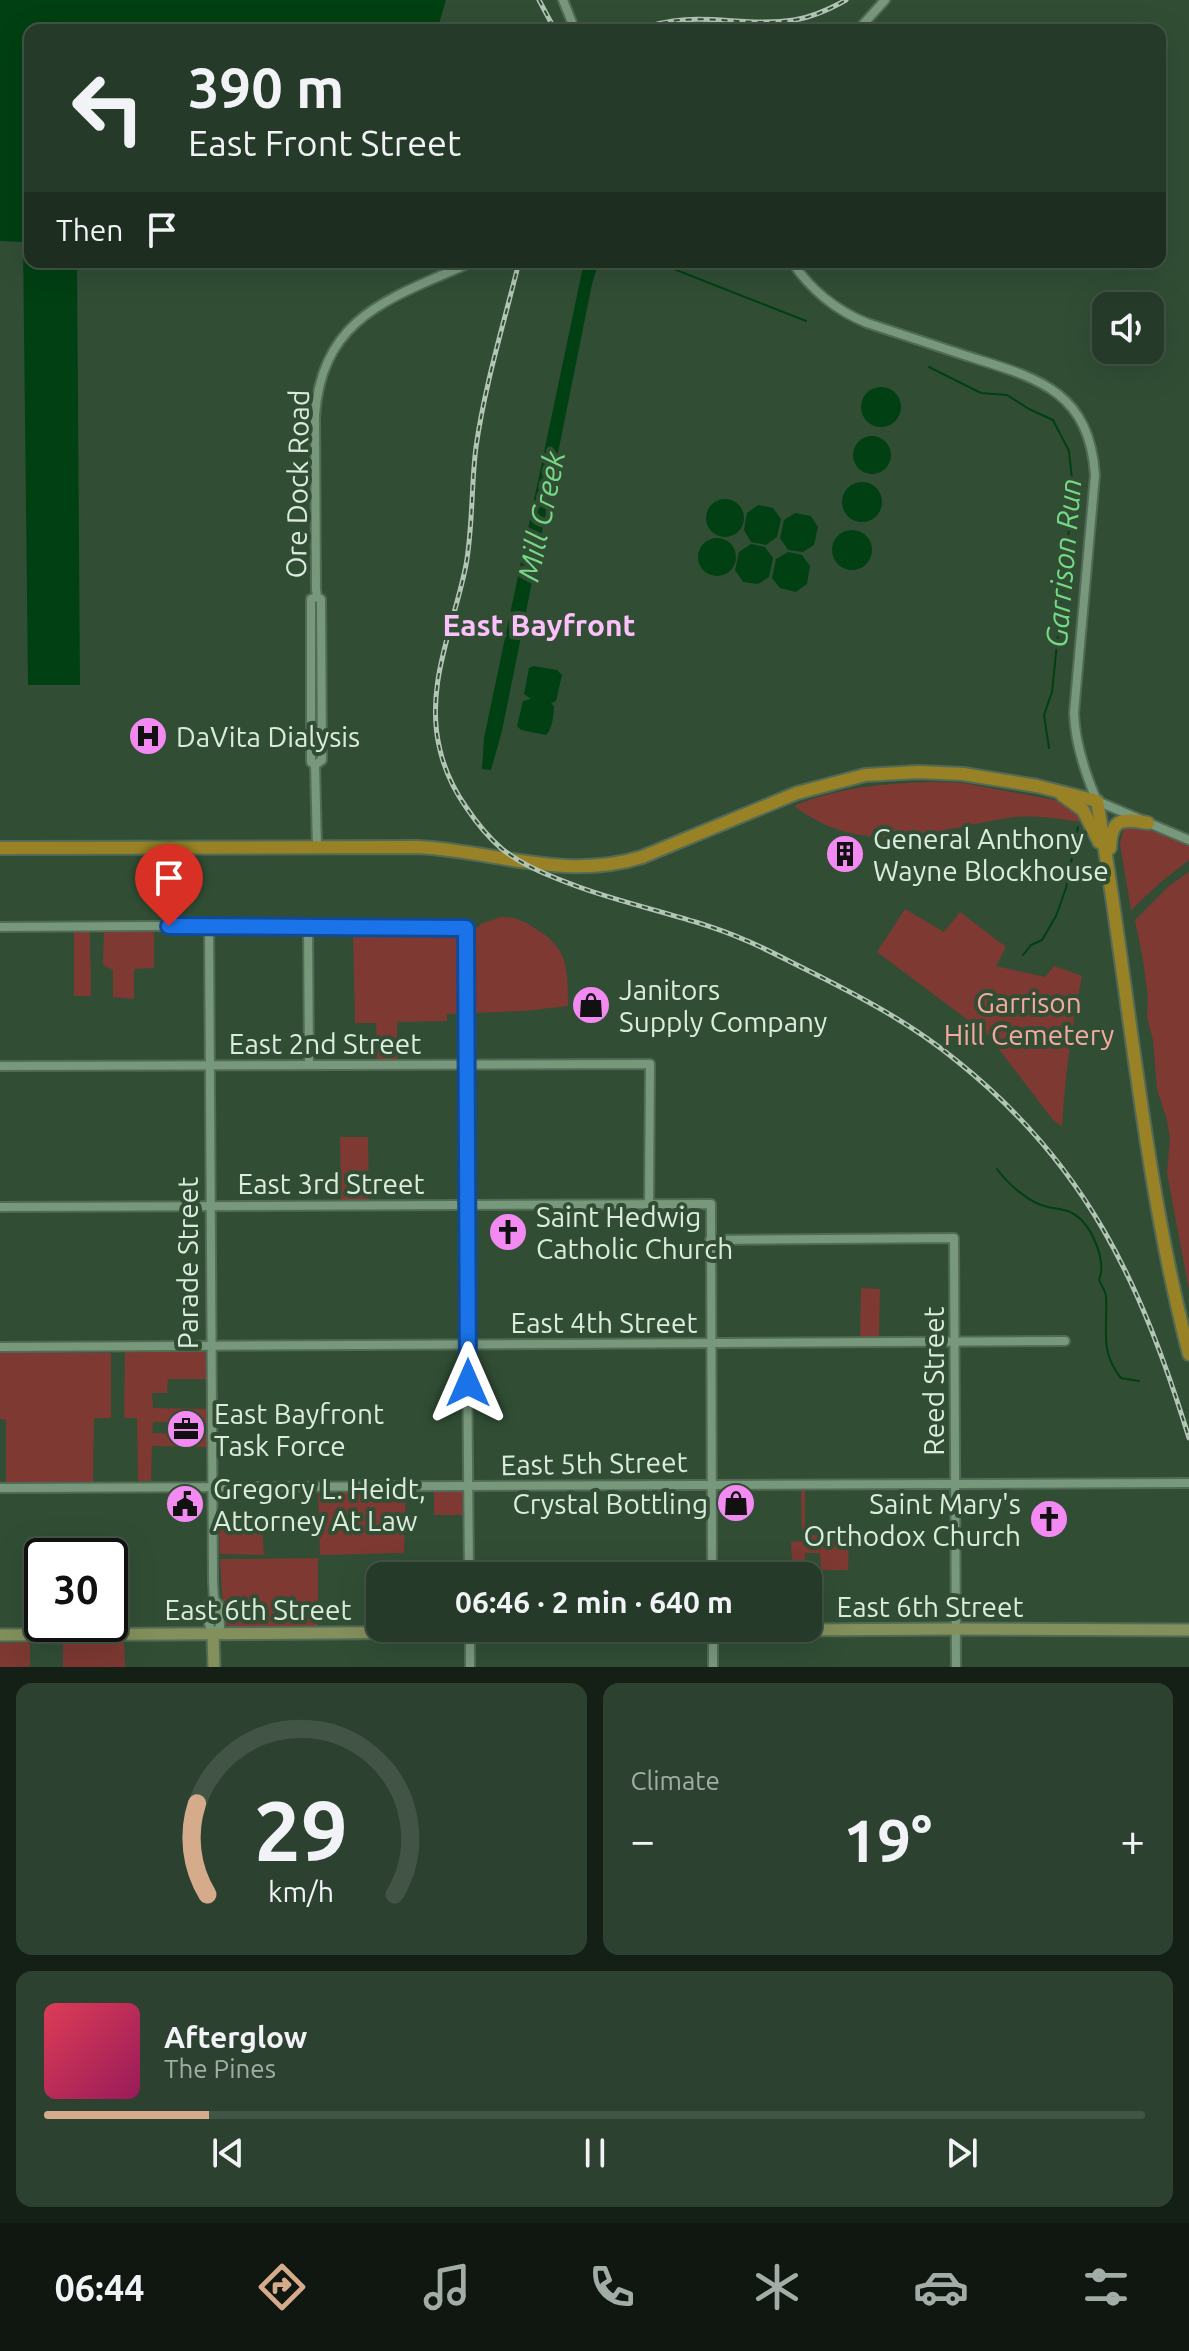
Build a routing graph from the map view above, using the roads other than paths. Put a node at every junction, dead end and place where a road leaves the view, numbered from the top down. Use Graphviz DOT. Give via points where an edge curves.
graph roads {
  1 [pos="563,0"];
  2 [pos="885,0"];
  3 [pos="573,24"];
  4 [pos="863,24"];
  5 [pos="459,268"];
  6 [pos="797,268"];
  7 [pos="1049,789"];
  8 [pos="1097,801"];
  9 [pos="1148,823"];
  10 [pos="1189,840"];
  11 [pos="317,847"];
  12 [pos="0,848"];
  13 [pos="1109,872"];
  14 [pos="308,925"];
  15 [pos="209,926"];
  16 [pos="0,927"];
  17 [pos="211,1065"];
  18 [pos="309,1065"];
  19 [pos="466,1065"];
  20 [pos="0,1066"];
  21 [pos="649,1203"];
  22 [pos="467,1205"];
  23 [pos="210,1206"];
  24 [pos="0,1207"];
  25 [pos="710,1240"];
  26 [pos="1065,1341"];
  27 [pos="955,1342"];
  28 [pos="711,1343"];
  29 [pos="467,1344"];
  30 [pos="0,1347"];
  31 [pos="212,1347"];
  32 [pos="1189,1354"];
  33 [pos="712,1483"];
  34 [pos="1189,1483"];
  35 [pos="956,1484"];
  36 [pos="213,1486"];
  37 [pos="468,1486"];
  38 [pos="0,1488"];
  39 [pos="469,1562"];
  40 [pos="712,1562"];
  41 [pos="822,1629"];
  42 [pos="956,1629"];
  43 [pos="1189,1630"];
  44 [pos="366,1632"];
  45 [pos="213,1634"];
  46 [pos="0,1635"];
  47 [pos="470,1642"];
  48 [pos="713,1642"];
  49 [pos="214,1667"];
  50 [pos="470,1667"];
  51 [pos="713,1667"];
  52 [pos="956,1667"];
  1 -- 3 [label="street"];
  2 -- 4 [label="street"];
  5 -- 11 [label="street, Ore Dock Road" via="364,315 328,358 319,384 310,710"];
  6 -- 8 [label="street" via="839,310 1037,380 1062,397 1085,427 1095,486 1074,713"];
  7 -- 8 [label="highway"];
  7 -- 11 [label="highway" via="942,772 865,775 797,793 642,857 591,867 543,865 441,848"];
  7 -- 13 [label="highway" via="1083,810"];
  8 -- 9 [label="street"];
  8 -- 13 [label="highway"];
  9 -- 10 [label="street"];
  9 -- 13 [label="highway" via="1127,819 1116,825"];
  11 -- 12 [label="highway"];
  13 -- 32 [label="highway" via="1158,1207"];
  14 -- 15 [label="street"];
  14 -- 18 [label="street"];
  14 -- 19 [label="street" via="466,928"];
  15 -- 16 [label="street"];
  15 -- 17 [label="street, Parade Street"];
  17 -- 18 [label="street, East 2nd Street"];
  17 -- 20 [label="street, East 2nd Street"];
  17 -- 23 [label="street, Parade Street"];
  18 -- 19 [label="street, East 2nd Street"];
  19 -- 21 [label="street, East 2nd Street" via="650,1064"];
  19 -- 22 [label="street"];
  21 -- 22 [label="street, East 3rd Street"];
  21 -- 25 [label="street, East 3rd Street" via="711,1204"];
  22 -- 23 [label="street, East 3rd Street"];
  22 -- 29 [label="street"];
  23 -- 24 [label="street, East 3rd Street"];
  23 -- 31 [label="street, Parade Street"];
  25 -- 27 [label="street, Reed Street" via="954,1238"];
  25 -- 28 [label="street"];
  26 -- 27 [label="street, East 4th Street"];
  27 -- 28 [label="street, East 4th Street"];
  27 -- 35 [label="street, Reed Street"];
  28 -- 29 [label="street, East 4th Street"];
  28 -- 33 [label="street"];
  29 -- 31 [label="street, East 4th Street"];
  29 -- 37 [label="street"];
  30 -- 31 [label="street, East 4th Street"];
  31 -- 36 [label="street, Parade Street"];
  33 -- 35 [label="street, East 5th Street"];
  33 -- 37 [label="street, East 5th Street"];
  33 -- 40 [label="street"];
  34 -- 35 [label="street, East 5th Street"];
  35 -- 42 [label="street, Reed Street"];
  36 -- 37 [label="street, East 5th Street"];
  36 -- 38 [label="street, East 5th Street"];
  36 -- 45 [label="street, Parade Street" via="214,1599 220,1627"];
  37 -- 39 [label="street"];
  41 -- 42 [label="main road, East 6th Street"];
  42 -- 43 [label="main road, East 6th Street"];
  42 -- 52 [label="street, Reed Street"];
  44 -- 45 [label="main road, East 6th Street"];
  45 -- 46 [label="main road, East 6th Street"];
  45 -- 49 [label="main road, Parade Street"];
  47 -- 50 [label="street"];
  48 -- 51 [label="street"];
}
